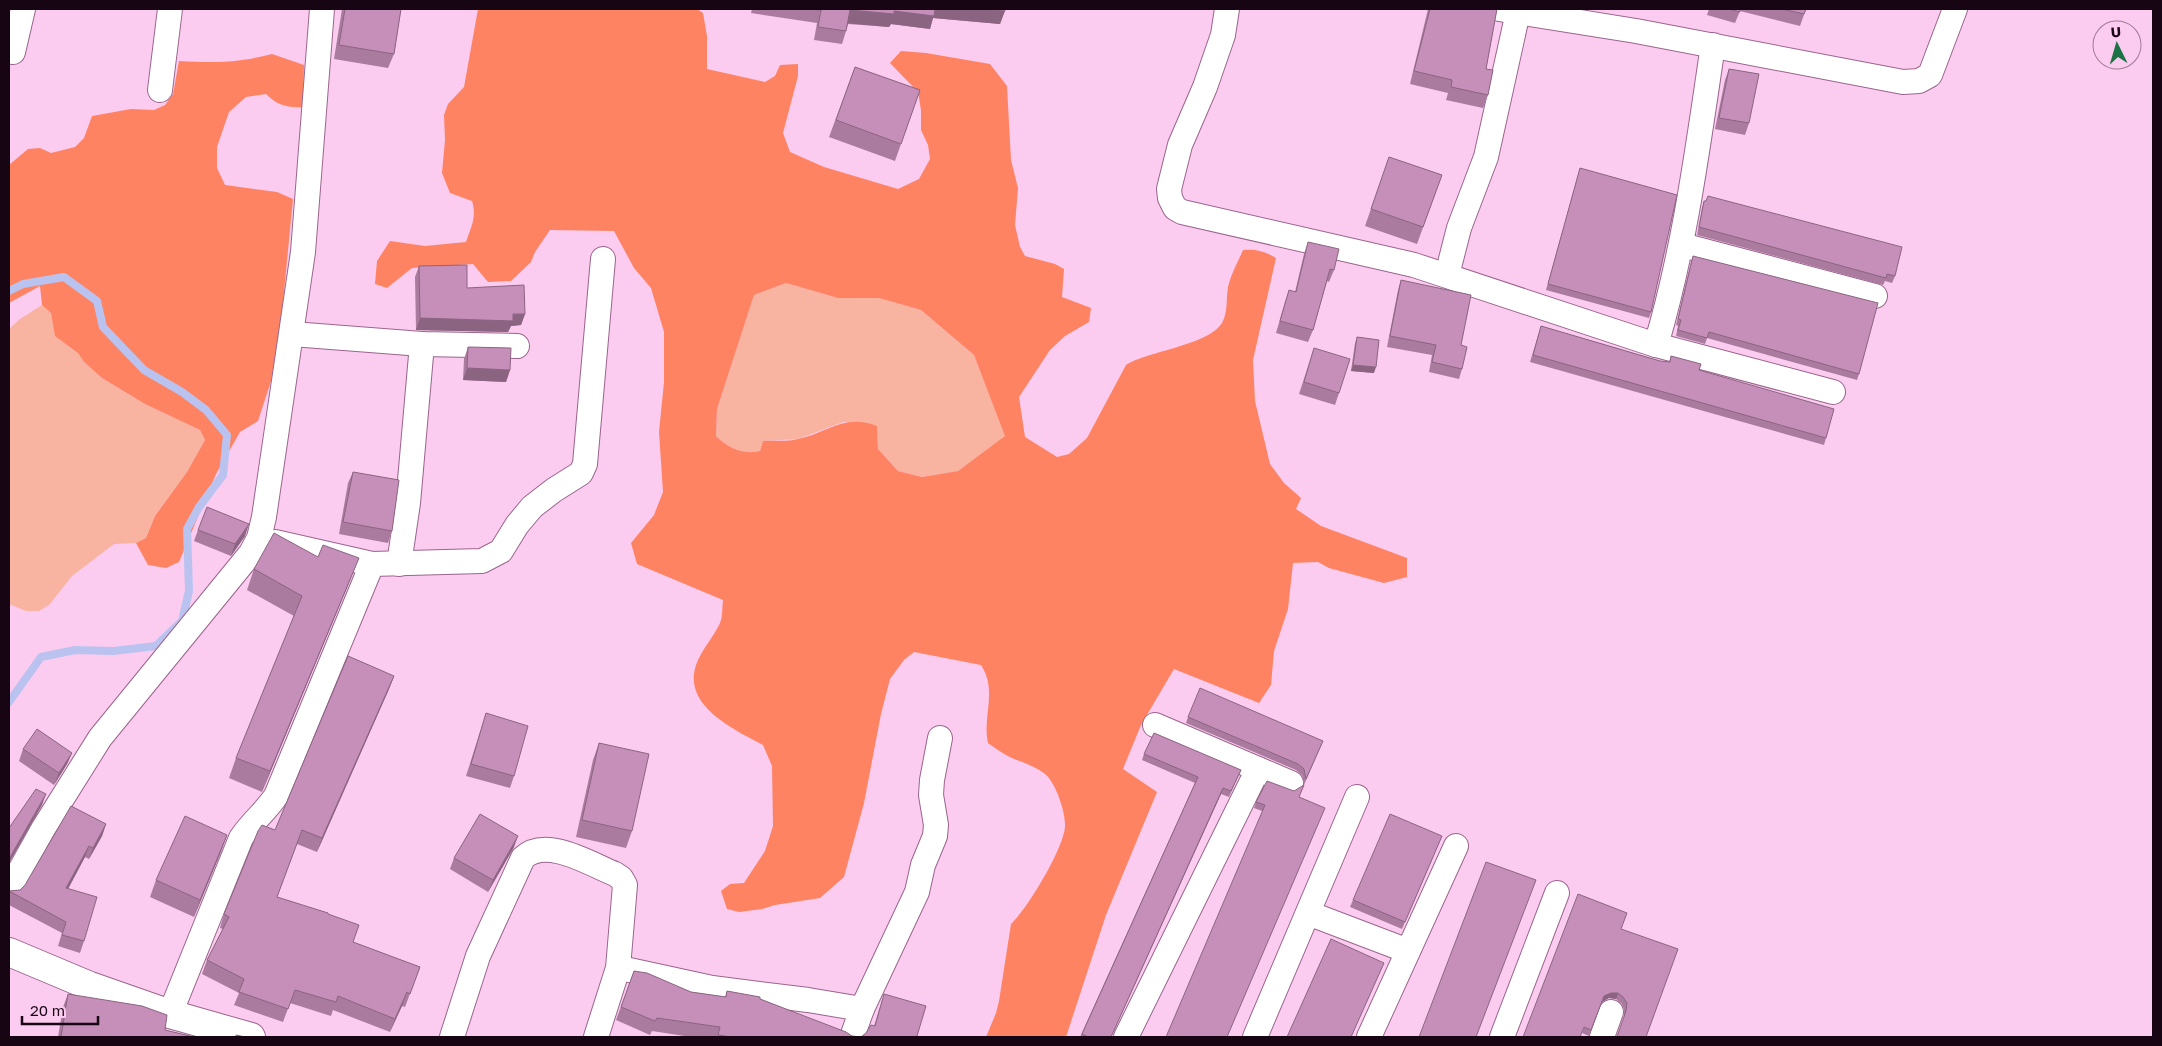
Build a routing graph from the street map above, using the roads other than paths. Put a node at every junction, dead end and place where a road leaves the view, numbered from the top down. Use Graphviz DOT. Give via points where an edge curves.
graph roads {
  1 [pos="23,9"];
  2 [pos="170,9"];
  3 [pos="322,9"];
  4 [pos="1227,9"];
  5 [pos="1955,9"];
  6 [pos="1508,10"];
  7 [pos="1713,45"];
  8 [pos="12,52"];
  9 [pos="160,90"];
  10 [pos="1682,245"];
  11 [pos="603,259"];
  12 [pos="1447,275"];
  13 [pos="1874,296"];
  14 [pos="292,334"];
  15 [pos="422,344"];
  16 [pos="1656,345"];
  17 [pos="517,346"];
  18 [pos="1834,392"];
  19 [pos="259,538"];
  20 [pos="372,564"];
  21 [pos="399,564"];
  22 [pos="1155,725"];
  23 [pos="940,738"];
  24 [pos="1258,769"];
  25 [pos="1291,783"];
  26 [pos="1357,796"];
  27 [pos="1456,846"];
  28 [pos="9,890"];
  29 [pos="1557,893"];
  30 [pos="1308,913"];
  31 [pos="1408,951"];
  32 [pos="9,952"];
  33 [pos="618,968"];
  34 [pos="862,1009"];
  35 [pos="1611,1012"];
  36 [pos="170,1014"];
  37 [pos="224,1033"];
  38 [pos="251,1037"];
  39 [pos="452,1037"];
  40 [pos="596,1037"];
  41 [pos="852,1037"];
  42 [pos="1126,1037"];
  43 [pos="1255,1037"];
  44 [pos="1369,1037"];
  45 [pos="1502,1037"];
  46 [pos="1602,1037"];
  1 -- 8 [label="street"];
  2 -- 9 [label="street"];
  3 -- 14 [label="street" via="303,252"];
  4 -- 12 [label="street" via="1223,35 1180,145 1169,189 1175,208"];
  5 -- 7 [label="street" via="1930,75 1912,82"];
  6 -- 7 [label="street"];
  6 -- 12 [label="street" via="1486,157 1459,228"];
  7 -- 10 [label="street"];
  10 -- 13 [label="street"];
  10 -- 16 [label="street"];
  11 -- 21 [label="street" via="583,470 532,507 501,551 489,558 470,562"];
  12 -- 16 [label="street"];
  14 -- 15 [label="street"];
  14 -- 19 [label="street"];
  15 -- 17 [label="street"];
  15 -- 21 [label="street" via="409,493"];
  16 -- 18 [label="street"];
  19 -- 20 [label="street"];
  19 -- 28 [label="street" via="100,738"];
  20 -- 21 [label="street"];
  20 -- 36 [label="street" via="276,796 241,838"];
  22 -- 24 [label="street"];
  23 -- 34 [label="street" via="931,795 935,836 923,865 918,892"];
  24 -- 25 [label="street"];
  24 -- 42 [label="street"];
  26 -- 30 [label="street"];
  27 -- 31 [label="street"];
  29 -- 45 [label="street"];
  30 -- 31 [label="street"];
  30 -- 43 [label="street"];
  31 -- 44 [label="street"];
  32 -- 36 [label="street" via="90,986"];
  33 -- 34 [label="street" via="712,988"];
  33 -- 39 [label="street" via="626,891 621,878 554,849 529,852 523,858 478,956"];
  33 -- 40 [label="street"];
  34 -- 41 [label="street"];
  35 -- 46 [label="street"];
  36 -- 37 [label="street"];
  37 -- 38 [label="street"];
}
